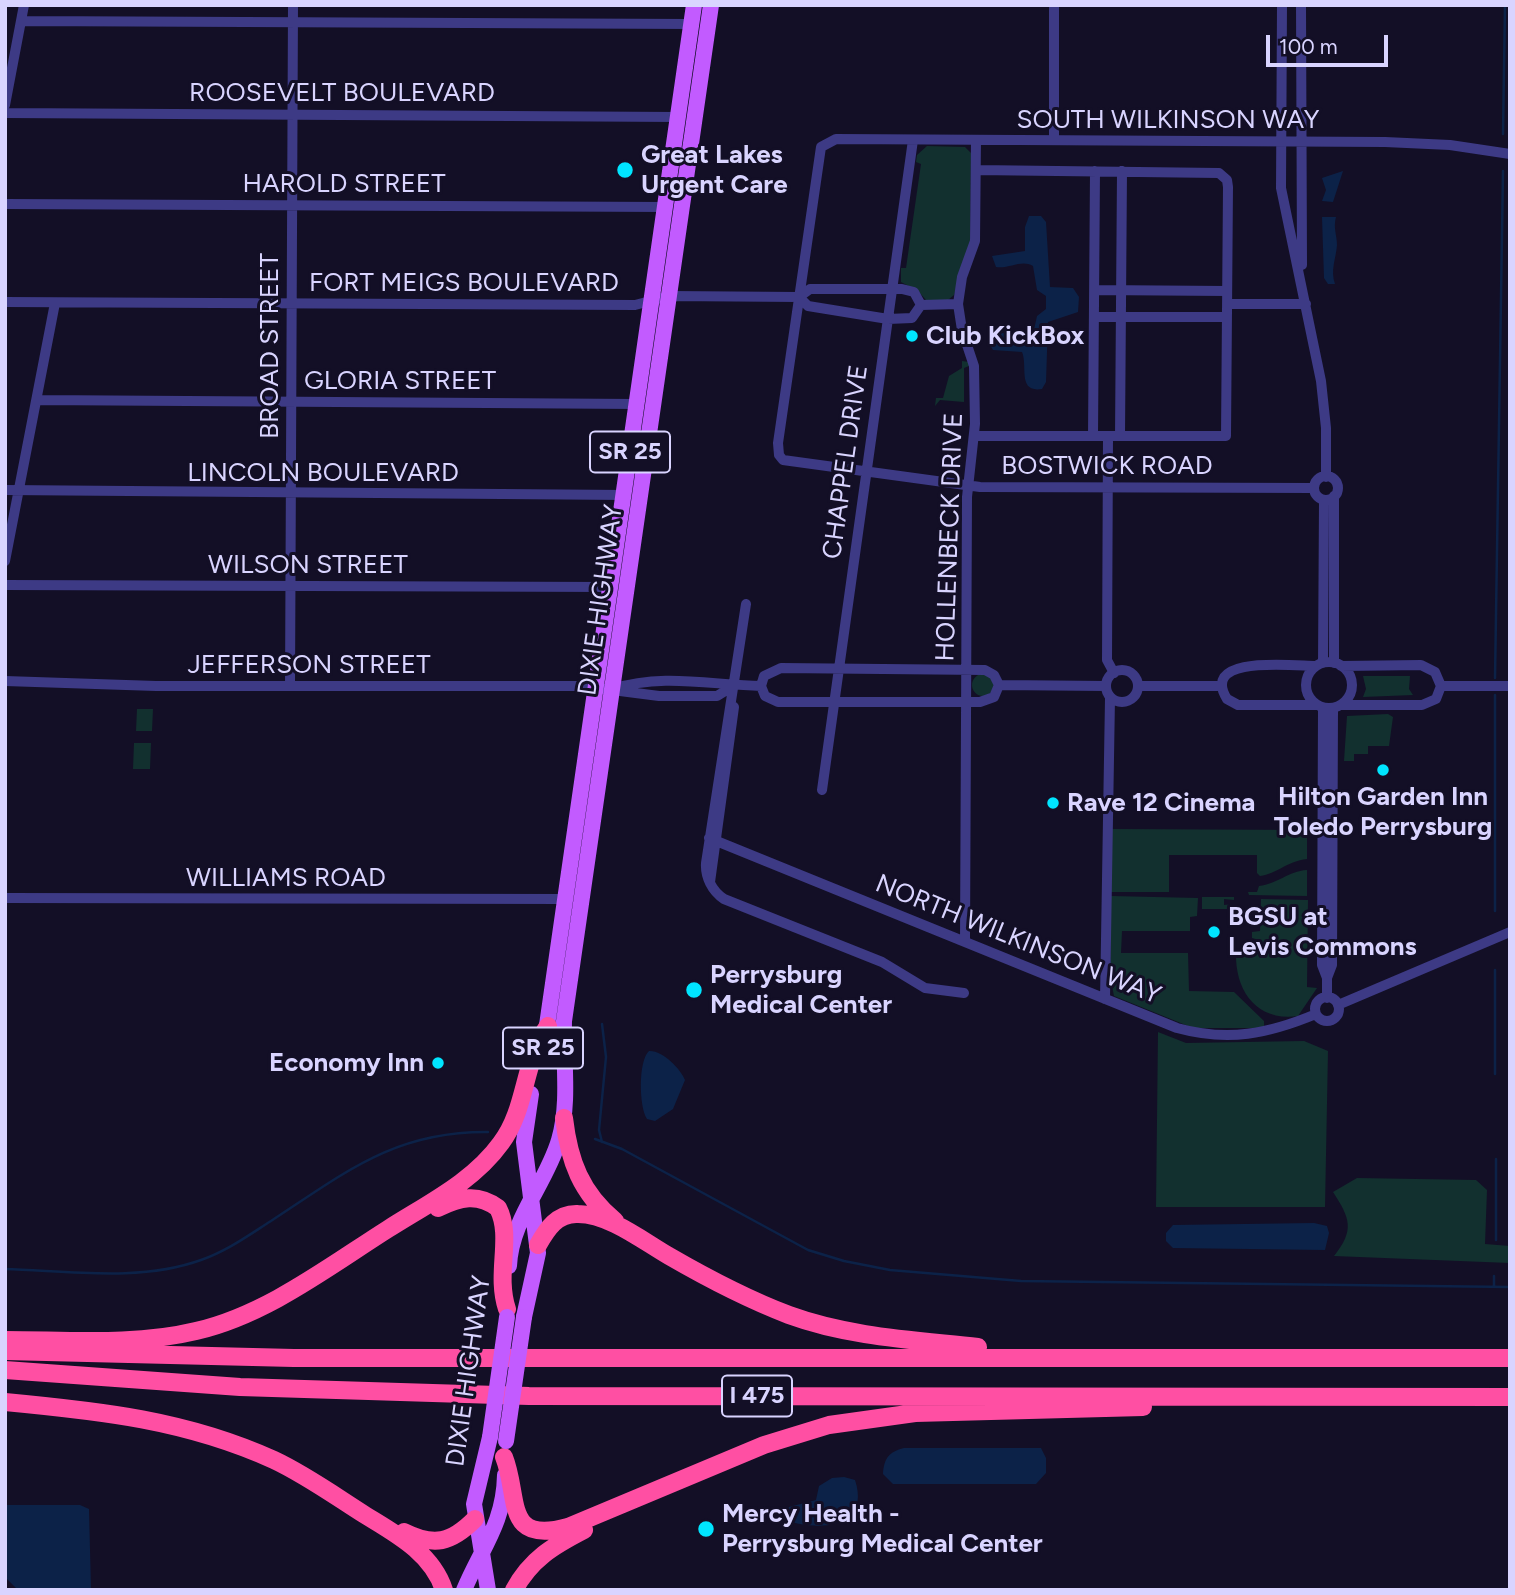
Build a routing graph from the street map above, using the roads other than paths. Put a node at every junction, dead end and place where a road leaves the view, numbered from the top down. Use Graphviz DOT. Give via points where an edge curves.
graph roads {
  1 [pos="24,5"];
  2 [pos="293,5"];
  3 [pos="694,5"];
  4 [pos="711,5"];
  5 [pos="1054,5"];
  6 [pos="1282,5"];
  7 [pos="1301,5"];
  8 [pos="21,21"];
  9 [pos="293,23"];
  10 [pos="692,24"];
  11 [pos="5,105"];
  12 [pos="5,113"];
  13 [pos="292,114"];
  14 [pos="678,117"];
  15 [pos="912,139"];
  16 [pos="976,140"];
  17 [pos="1054,140"];
  18 [pos="1281,141"];
  19 [pos="1300,141"];
  20 [pos="1510,154"];
  21 [pos="976,170"];
  22 [pos="1096,171"];
  23 [pos="1122,171"];
  24 [pos="5,204"];
  25 [pos="292,205"];
  26 [pos="674,207"];
  27 [pos="892,290"];
  28 [pos="1094,290"];
  29 [pos="1121,290"];
  30 [pos="1227,291"];
  31 [pos="669,296"];
  32 [pos="799,296"];
  33 [pos="653,301"];
  34 [pos="5,302"];
  35 [pos="55,303"];
  36 [pos="291,303"];
  37 [pos="958,304"];
  38 [pos="1227,304"];
  39 [pos="1306,304"];
  40 [pos="921,305"];
  41 [pos="1094,317"];
  42 [pos="1121,317"];
  43 [pos="1227,317"];
  44 [pos="888,319"];
  45 [pos="37,400"];
  46 [pos="291,402"];
  47 [pos="637,404"];
  48 [pos="974,436"];
  49 [pos="1094,436"];
  50 [pos="1108,436"];
  51 [pos="1120,436"];
  52 [pos="866,472"];
  53 [pos="1326,477"];
  54 [pos="968,486"];
  55 [pos="1107,487"];
  56 [pos="1314,488"];
  57 [pos="5,490"];
  58 [pos="19,493"];
  59 [pos="290,494"];
  60 [pos="632,496"];
  61 [pos="1334,496"];
  62 [pos="1324,500"];
  63 [pos="5,561"];
  64 [pos="5,585"];
  65 [pos="290,586"];
  66 [pos="611,587"];
  67 [pos="746,604"];
  68 [pos="1337,664"];
  69 [pos="1319,665"];
  70 [pos="838,668"];
  71 [pos="966,670"];
  72 [pos="1114,673"];
  73 [pos="5,681"];
  74 [pos="735,685"];
  75 [pos="999,685"];
  76 [pos="1510,685"];
  77 [pos="290,686"];
  78 [pos="761,686"];
  79 [pos="1105,686"];
  80 [pos="1139,686"];
  81 [pos="1222,686"];
  82 [pos="1441,686"];
  83 [pos="604,689"];
  84 [pos="1110,698"];
  85 [pos="833,702"];
  86 [pos="966,703"];
  87 [pos="1329,706"];
  88 [pos="822,790"];
  89 [pos="713,840"];
  90 [pos="5,898"];
  91 [pos="566,899"];
  92 [pos="1510,932"];
  93 [pos="965,940"];
  94 [pos="964,992"];
  95 [pos="1327,998"];
  96 [pos="1105,999"];
  97 [pos="1338,1005"];
  98 [pos="1316,1014"];
  99 [pos="548,1026"];
  100 [pos="564,1118"];
  101 [pos="533,1196"];
  102 [pos="629,1232"];
  103 [pos="538,1245"];
  104 [pos="266,1304"];
  105 [pos="513,1314"];
  106 [pos="5,1340"];
  107 [pos="5,1351"];
  108 [pos="1128,1357"];
  109 [pos="1510,1358"];
  110 [pos="5,1370"];
  111 [pos="5,1383"];
  112 [pos="529,1396"];
  113 [pos="1395,1397"];
  114 [pos="1510,1397"];
  115 [pos="5,1402"];
  116 [pos="5,1412"];
  117 [pos="169,1425"];
  118 [pos="505,1449"];
  119 [pos="642,1498"];
  120 [pos="345,1502"];
  121 [pos="475,1519"];
  122 [pos="481,1557"];
  123 [pos="444,1590"];
  124 [pos="464,1590"];
  125 [pos="488,1590"];
  126 [pos="514,1590"];
  1 -- 8 [label="street"];
  2 -- 9 [label="street, BROAD STREET"];
  3 -- 10 [label="main road, DIXIE HIGHWAY / SR 25"];
  4 -- 26 [label="main road, DIXIE HIGHWAY / SR 25"];
  5 -- 17 [label="street"];
  6 -- 18 [label="street"];
  7 -- 19 [label="street"];
  8 -- 9 [label="street"];
  8 -- 11 [label="street"];
  9 -- 10 [label="street"];
  9 -- 13 [label="street, BROAD STREET"];
  10 -- 14 [label="main road, DIXIE HIGHWAY / SR 25"];
  12 -- 13 [label="street, ROOSEVELT BOULEVARD"];
  13 -- 14 [label="street, ROOSEVELT BOULEVARD"];
  13 -- 25 [label="street, BROAD STREET"];
  14 -- 26 [label="main road, DIXIE HIGHWAY / SR 25"];
  15 -- 16 [label="street, SOUTH WILKINSON WAY"];
  15 -- 27 [label="street, CHAPPEL DRIVE"];
  15 -- 32 [label="street, SOUTH WILKINSON WAY" via="825,142 819,153"];
  16 -- 17 [label="street, SOUTH WILKINSON WAY"];
  16 -- 21 [label="street, HOLLENBECK DRIVE"];
  17 -- 18 [label="street, SOUTH WILKINSON WAY"];
  18 -- 19 [label="street, SOUTH WILKINSON WAY"];
  18 -- 39 [label="street" via="1283,200"];
  19 -- 20 [label="street, SOUTH WILKINSON WAY" via="1429,143"];
  19 -- 39 [label="street"];
  21 -- 22 [label="street"];
  21 -- 37 [label="street, HOLLENBECK DRIVE" via="975,241"];
  22 -- 23 [label="street"];
  22 -- 28 [label="street"];
  23 -- 29 [label="street"];
  23 -- 30 [label="street" via="1224,176 1228,187"];
  24 -- 25 [label="street, HAROLD STREET"];
  25 -- 26 [label="street, HAROLD STREET"];
  25 -- 36 [label="street, BROAD STREET"];
  26 -- 31 [label="main road, DIXIE HIGHWAY / SR 25"];
  26 -- 33 [label="main road, DIXIE HIGHWAY / SR 25"];
  27 -- 32 [label="street" via="810,289"];
  27 -- 40 [label="street" via="914,292"];
  27 -- 44 [label="street, CHAPPEL DRIVE"];
  28 -- 29 [label="street"];
  28 -- 41 [label="street"];
  29 -- 30 [label="street"];
  29 -- 42 [label="street"];
  30 -- 38 [label="street"];
  31 -- 32 [label="street, FORT MEIGS BOULEVARD"];
  31 -- 33 [label="street, FORT MEIGS BOULEVARD"];
  31 -- 60 [label="main road, DIXIE HIGHWAY / SR 25"];
  32 -- 44 [label="street" via="808,306"];
  32 -- 52 [label="street, BOSTWICK ROAD" via="779,455 793,463"];
  33 -- 36 [label="street, FORT MEIGS BOULEVARD" via="635,305"];
  33 -- 47 [label="main road, DIXIE HIGHWAY / SR 25"];
  34 -- 35 [label="street, FORT MEIGS BOULEVARD"];
  35 -- 36 [label="street, FORT MEIGS BOULEVARD"];
  35 -- 45 [label="street"];
  36 -- 46 [label="street, BROAD STREET"];
  37 -- 40 [label="street"];
  37 -- 48 [label="street, HOLLENBECK DRIVE" via="961,330 974,366"];
  38 -- 39 [label="street"];
  38 -- 43 [label="street"];
  39 -- 53 [label="street" via="1324,396"];
  40 -- 44 [label="street" via="912,318"];
  41 -- 42 [label="street"];
  41 -- 49 [label="street"];
  42 -- 43 [label="street"];
  42 -- 51 [label="street"];
  43 -- 51 [label="street" via="1226,436"];
  44 -- 52 [label="street, CHAPPEL DRIVE"];
  45 -- 46 [label="street, GLORIA STREET"];
  45 -- 58 [label="street"];
  46 -- 47 [label="street, GLORIA STREET"];
  46 -- 59 [label="street, BROAD STREET"];
  47 -- 60 [label="main road, DIXIE HIGHWAY / SR 25"];
  48 -- 49 [label="street"];
  48 -- 54 [label="street, HOLLENBECK DRIVE"];
  49 -- 50 [label="street"];
  50 -- 51 [label="street"];
  50 -- 55 [label="street"];
  52 -- 54 [label="street, BOSTWICK ROAD"];
  52 -- 70 [label="street, CHAPPEL DRIVE"];
  53 -- 56 [label="street" via="1316,481"];
  53 -- 61 [label="street" via="1336,482"];
  54 -- 55 [label="street, BOSTWICK ROAD"];
  54 -- 71 [label="street, HOLLENBECK DRIVE"];
  55 -- 56 [label="street, BOSTWICK ROAD"];
  55 -- 72 [label="street" via="1108,660"];
  56 -- 62 [label="street" via="1315,495"];
  57 -- 58 [label="street, LINCOLN BOULEVARD"];
  58 -- 59 [label="street, LINCOLN BOULEVARD"];
  58 -- 63 [label="street"];
  59 -- 60 [label="street, LINCOLN BOULEVARD"];
  59 -- 65 [label="street, BROAD STREET"];
  60 -- 66 [label="main road, DIXIE HIGHWAY / SR 25"];
  60 -- 83 [label="main road, DIXIE HIGHWAY / SR 25"];
  61 -- 62 [label="street"];
  61 -- 68 [label="street"];
  62 -- 69 [label="street"];
  64 -- 65 [label="street, WILSON STREET"];
  65 -- 66 [label="street, WILSON STREET"];
  65 -- 77 [label="street, BROAD STREET"];
  66 -- 83 [label="main road, DIXIE HIGHWAY / SR 25"];
  67 -- 74 [label="street"];
  68 -- 69 [label="street"];
  68 -- 82 [label="street" via="1421,665 1435,672"];
  68 -- 87 [label="street" via="1349,674 1352,685 1349,697"];
  69 -- 81 [label="street" via="1237,667 1226,674"];
  69 -- 87 [label="street" via="1309,674 1306,689"];
  70 -- 71 [label="street"];
  70 -- 78 [label="street" via="774,669 764,676"];
  70 -- 85 [label="street, CHAPPEL DRIVE"];
  71 -- 75 [label="street" via="990,672"];
  71 -- 86 [label="street, HOLLENBECK DRIVE"];
  72 -- 79 [label="street"];
  72 -- 80 [label="street" via="1131,674"];
  73 -- 77 [label="street, JEFFERSON STREET"];
  74 -- 78 [label="street"];
  74 -- 83 [label="street" via="640,681"];
  74 -- 83 [label="street" via="717,696 638,696"];
  74 -- 89 [label="street" via="725,726"];
  75 -- 79 [label="street"];
  75 -- 86 [label="street" via="987,700"];
  76 -- 82 [label="street"];
  77 -- 83 [label="street, JEFFERSON STREET"];
  78 -- 85 [label="street" via="765,696 778,702"];
  79 -- 84 [label="street"];
  80 -- 81 [label="street"];
  80 -- 84 [label="street" via="1127,701"];
  81 -- 87 [label="street" via="1227,699 1238,705"];
  82 -- 87 [label="street" via="1436,699 1422,705"];
  83 -- 91 [label="main road, DIXIE HIGHWAY / SR 25"];
  83 -- 100 [label="main road, DIXIE HIGHWAY / SR 25" via="564,1021"];
  84 -- 96 [label="street"];
  85 -- 86 [label="street"];
  85 -- 88 [label="street, CHAPPEL DRIVE"];
  86 -- 93 [label="street, HOLLENBECK DRIVE"];
  87 -- 95 [label="street" via="1322,965"];
  89 -- 93 [label="street, NORTH WILKINSON WAY"];
  89 -- 94 [label="street" via="705,868 724,899 882,962 925,988"];
  90 -- 91 [label="street, WILLIAMS ROAD"];
  91 -- 99 [label="main road, DIXIE HIGHWAY / SR 25"];
  92 -- 97 [label="street, NORTH WILKINSON WAY"];
  93 -- 96 [label="street, NORTH WILKINSON WAY"];
  95 -- 97 [label="street"];
  95 -- 98 [label="street" via="1318,1002"];
  96 -- 98 [label="street, NORTH WILKINSON WAY" via="1177,1028 1205,1034 1259,1034"];
  97 -- 98 [label="street, NORTH WILKINSON WAY" via="1332,1020 1322,1020"];
  99 -- 101 [label="main road, DIXIE HIGHWAY / SR 25" via="526,1112 524,1142"];
  99 -- 104 [label="highway" via="534,1045 506,1135 476,1171"];
  100 -- 101 [label="main road, DIXIE HIGHWAY / SR 25" via="551,1162"];
  100 -- 102 [label="highway" via="574,1169 599,1208"];
  101 -- 103 [label="main road, DIXIE HIGHWAY / SR 25"];
  101 -- 105 [label="main road, DIXIE HIGHWAY / SR 25" via="509,1260"];
  102 -- 103 [label="highway" via="576,1213 555,1221"];
  102 -- 108 [label="highway" via="732,1289 818,1324 955,1345"];
  103 -- 105 [label="main road, DIXIE HIGHWAY / SR 25" via="537,1267"];
  104 -- 105 [label="highway" via="315,1282 440,1206 476,1197 498,1208 503,1219 501,1284"];
  104 -- 106 [label="highway" via="220,1324 172,1336"];
  105 -- 118 [label="main road, DIXIE HIGHWAY / SR 25, bridge"];
  105 -- 121 [label="main road, DIXIE HIGHWAY, bridge" via="476,1489"];
  107 -- 108 [label="highway, I 475" via="294,1358"];
  108 -- 109 [label="highway, I 475"];
  110 -- 112 [label="highway, I 475" via="240,1387"];
  111 -- 112 [label="highway" via="315,1398"];
  112 -- 113 [label="highway, I 475"];
  113 -- 114 [label="highway, I 475"];
  113 -- 119 [label="highway" via="884,1415 799,1433"];
  115 -- 117 [label="highway" via="122,1413"];
  116 -- 117 [label="highway"];
  117 -- 120 [label="highway" via="275,1461"];
  118 -- 119 [label="highway" via="515,1513 525,1526 540,1532 568,1527"];
  118 -- 122 [label="main road, DIXIE HIGHWAY / SR 25" via="502,1509"];
  119 -- 126 [label="highway" via="546,1550 526,1569"];
  120 -- 121 [label="highway" via="434,1543 450,1540"];
  120 -- 123 [label="highway" via="415,1546"];
  121 -- 122 [label="main road, DIXIE HIGHWAY"];
  122 -- 124 [label="main road, DIXIE HIGHWAY / SR 25"];
  122 -- 125 [label="main road, DIXIE HIGHWAY"];
}
